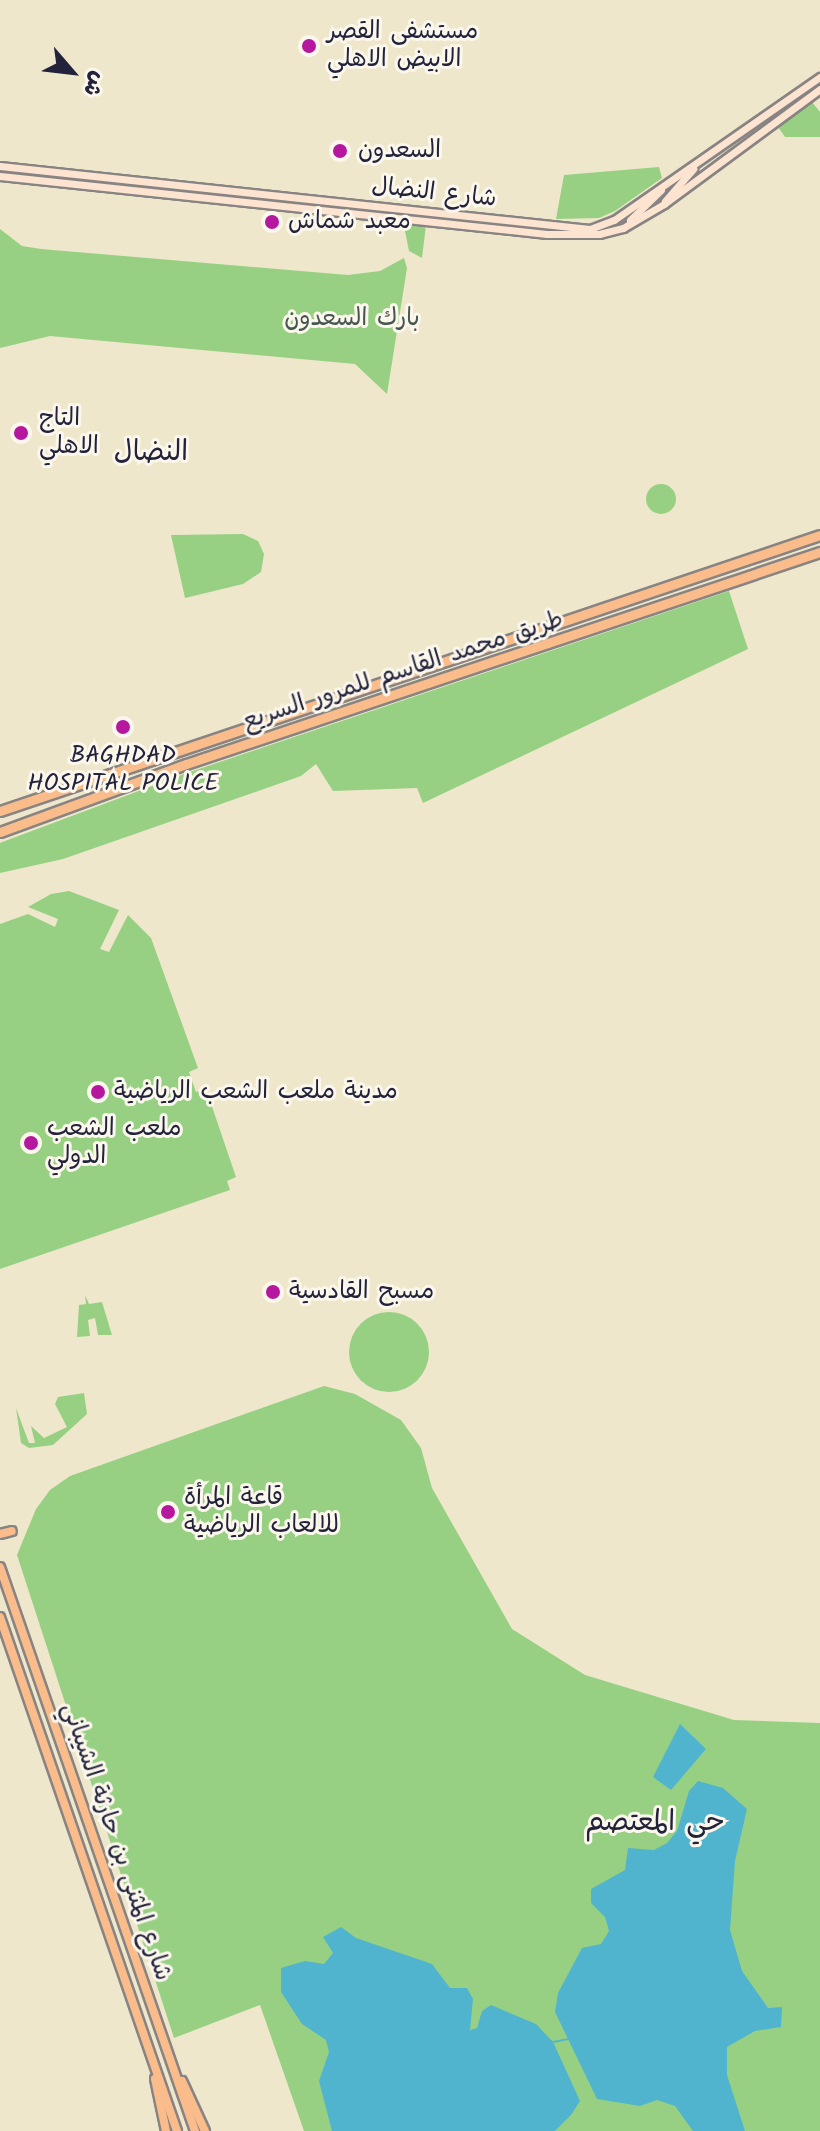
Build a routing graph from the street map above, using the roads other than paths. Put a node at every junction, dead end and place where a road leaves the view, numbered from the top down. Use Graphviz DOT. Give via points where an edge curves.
graph roads {
  1 [pos="820,77"];
  2 [pos="820,89"];
  3 [pos="735,137"];
  4 [pos="741,146"];
  5 [pos="700,161"];
  6 [pos="0,166"];
  7 [pos="0,176"];
  8 [pos="664,186"];
  9 [pos="664,204"];
  10 [pos="623,228"];
  11 [pos="820,535"];
  12 [pos="820,552"];
  13 [pos="0,811"];
  14 [pos="0,832"];
  15 [pos="12,1531"];
  16 [pos="0,1534"];
  17 [pos="0,1567"];
  18 [pos="0,1617"];
  19 [pos="149,2046"];
  20 [pos="168,2053"];
  21 [pos="166,2131"];
  22 [pos="177,2131"];
  23 [pos="195,2131"];
  24 [pos="205,2131"];
  1 -- 3 [label="main road, شارع النضال"];
  2 -- 4 [label="main road, شارع النضال"];
  3 -- 4 [label="main road"];
  3 -- 5 [label="main road, شارع النضال"];
  4 -- 9 [label="main road, شارع النضال"];
  5 -- 8 [label="main road, شارع النضال"];
  5 -- 9 [label="main road" via="671,189"];
  6 -- 8 [label="main road, شارع النضال" via="590,229 614,220"];
  7 -- 10 [label="main road, شارع النضال" via="547,234 599,234"];
  8 -- 10 [label="main road"];
  9 -- 10 [label="main road, شارع النضال"];
  11 -- 13 [label="highway, طريق محمد القاسم للمرور السريع"];
  12 -- 14 [label="highway, طريق محمد القاسم للمرور السريع" via="186,764"];
  15 -- 16 [label="main road"];
  17 -- 20 [label="main road, شارع المثنى بن حارثة الشيباني"];
  18 -- 19 [label="main road, شارع المثنى بن حارثة الشيباني"];
  19 -- 21 [label="main road"];
  19 -- 22 [label="main road, شارع المثنى بن حارثة الشيباني"];
  20 -- 23 [label="main road, شارع المثنى بن حارثة الشيباني"];
  20 -- 24 [label="main road"];
}
